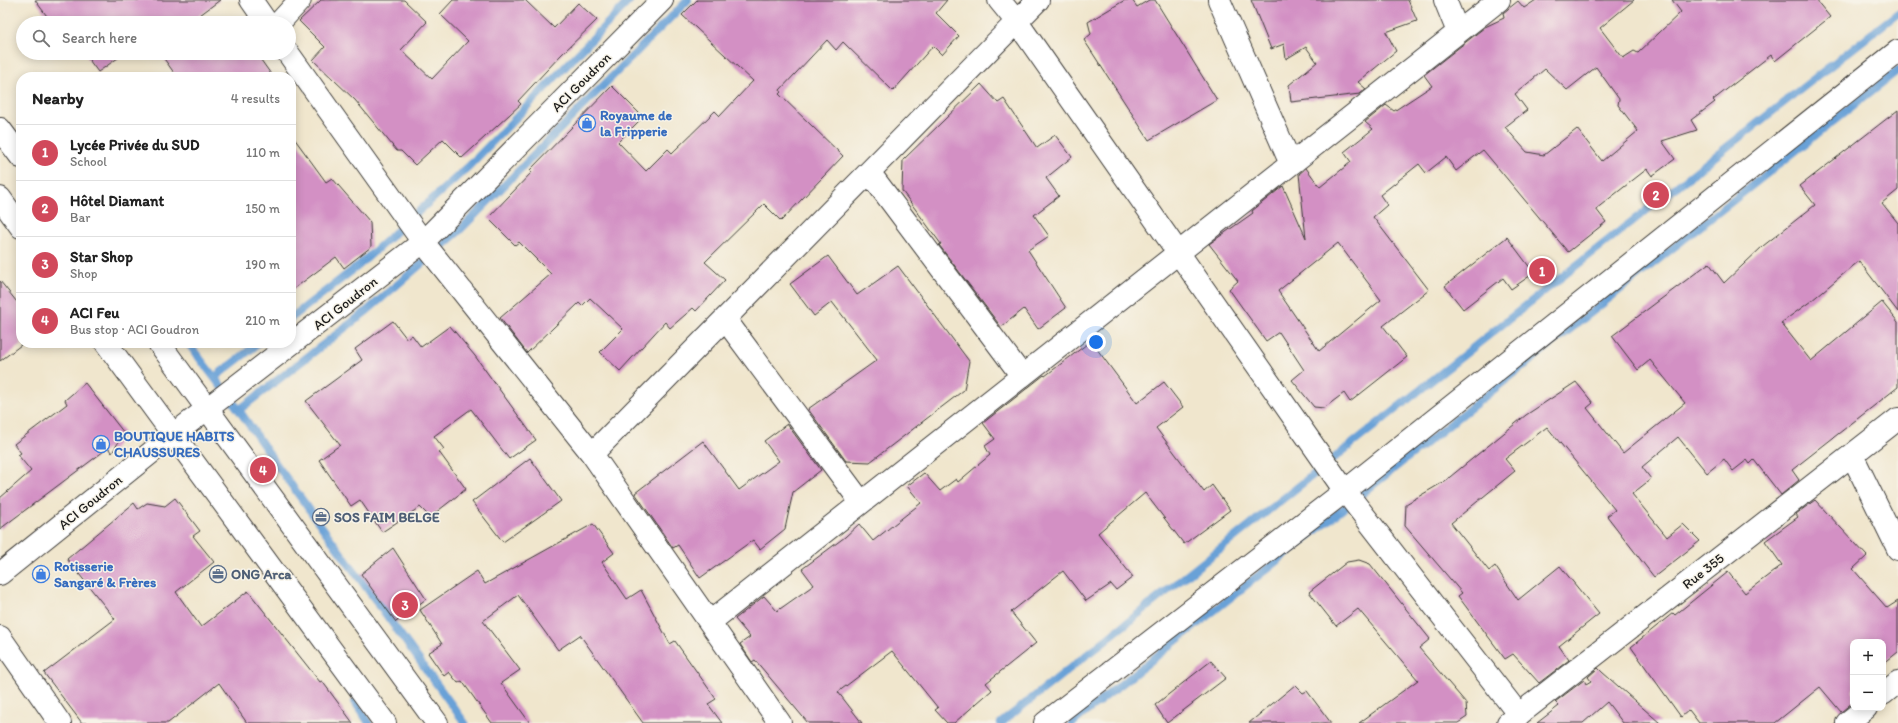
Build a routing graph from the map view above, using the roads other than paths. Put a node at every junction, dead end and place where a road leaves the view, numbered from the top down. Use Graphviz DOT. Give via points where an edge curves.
graph roads {
  1 [pos="251,0"];
  2 [pos="300,0"];
  3 [pos="662,0"];
  4 [pos="999,0"];
  5 [pos="1038,0"];
  6 [pos="1219,0"];
  7 [pos="1445,0"];
  8 [pos="1498,0"];
  9 [pos="262,16"];
  10 [pos="285,16"];
  11 [pos="1017,22"];
  12 [pos="1458,32"];
  13 [pos="1898,51"];
  14 [pos="293,60"];
  15 [pos="0,129"];
  16 [pos="16,150"];
  17 [pos="1291,164"];
  18 [pos="869,172"];
  19 [pos="0,198"];
  20 [pos="16,220"];
  21 [pos="423,242"];
  22 [pos="1178,252"];
  23 [pos="725,319"];
  24 [pos="296,341"];
  25 [pos="110,348"];
  26 [pos="163,348"];
  27 [pos="287,348"];
  28 [pos="1022,376"];
  29 [pos="208,409"];
  30 [pos="1898,419"];
  31 [pos="173,435"];
  32 [pos="592,454"];
  33 [pos="1852,455"];
  34 [pos="1345,491"];
  35 [pos="861,502"];
  36 [pos="1898,549"];
  37 [pos="0,574"];
  38 [pos="710,622"];
  39 [pos="0,637"];
  40 [pos="1898,682"];
  41 [pos="1886,692"];
  42 [pos="1862,711"];
  43 [pos="1513,719"];
  44 [pos="60,723"];
  45 [pos="385,723"];
  46 [pos="437,723"];
  47 [pos="780,723"];
  48 [pos="1045,723"];
  49 [pos="1847,723"];
  1 -- 9 [label="street"];
  2 -- 10 [label="street"];
  3 -- 21 [label="street, ACI Goudron"];
  4 -- 11 [label="street"];
  5 -- 11 [label="street"];
  6 -- 17 [label="street"];
  7 -- 12 [label="street"];
  8 -- 12 [label="street"];
  11 -- 18 [label="street"];
  11 -- 22 [label="street"];
  12 -- 17 [label="street"];
  13 -- 34 [label="street"];
  14 -- 21 [label="street"];
  15 -- 16 [label="street"];
  17 -- 22 [label="street"];
  18 -- 23 [label="street"];
  18 -- 28 [label="street"];
  19 -- 20 [label="street"];
  21 -- 24 [label="street, ACI Goudron"];
  21 -- 32 [label="street"];
  22 -- 28 [label="street"];
  22 -- 34 [label="street"];
  23 -- 32 [label="street"];
  23 -- 35 [label="street"];
  25 -- 31 [label="street"];
  26 -- 29 [label="street"];
  27 -- 29 [label="street, ACI Goudron"];
  28 -- 35 [label="street"];
  29 -- 31 [label="street, ACI Goudron"];
  29 -- 46 [label="street"];
  30 -- 33 [label="street, Rue 355"];
  31 -- 37 [label="street, ACI Goudron"];
  31 -- 45 [label="street"];
  32 -- 38 [label="street"];
  33 -- 36 [label="street"];
  33 -- 43 [label="street, Rue 355"];
  34 -- 43 [label="street"];
  34 -- 48 [label="street"];
  35 -- 38 [label="street"];
  38 -- 47 [label="street"];
  39 -- 44 [label="street"];
  40 -- 41 [label="street"];
  42 -- 49 [label="street"];
}
